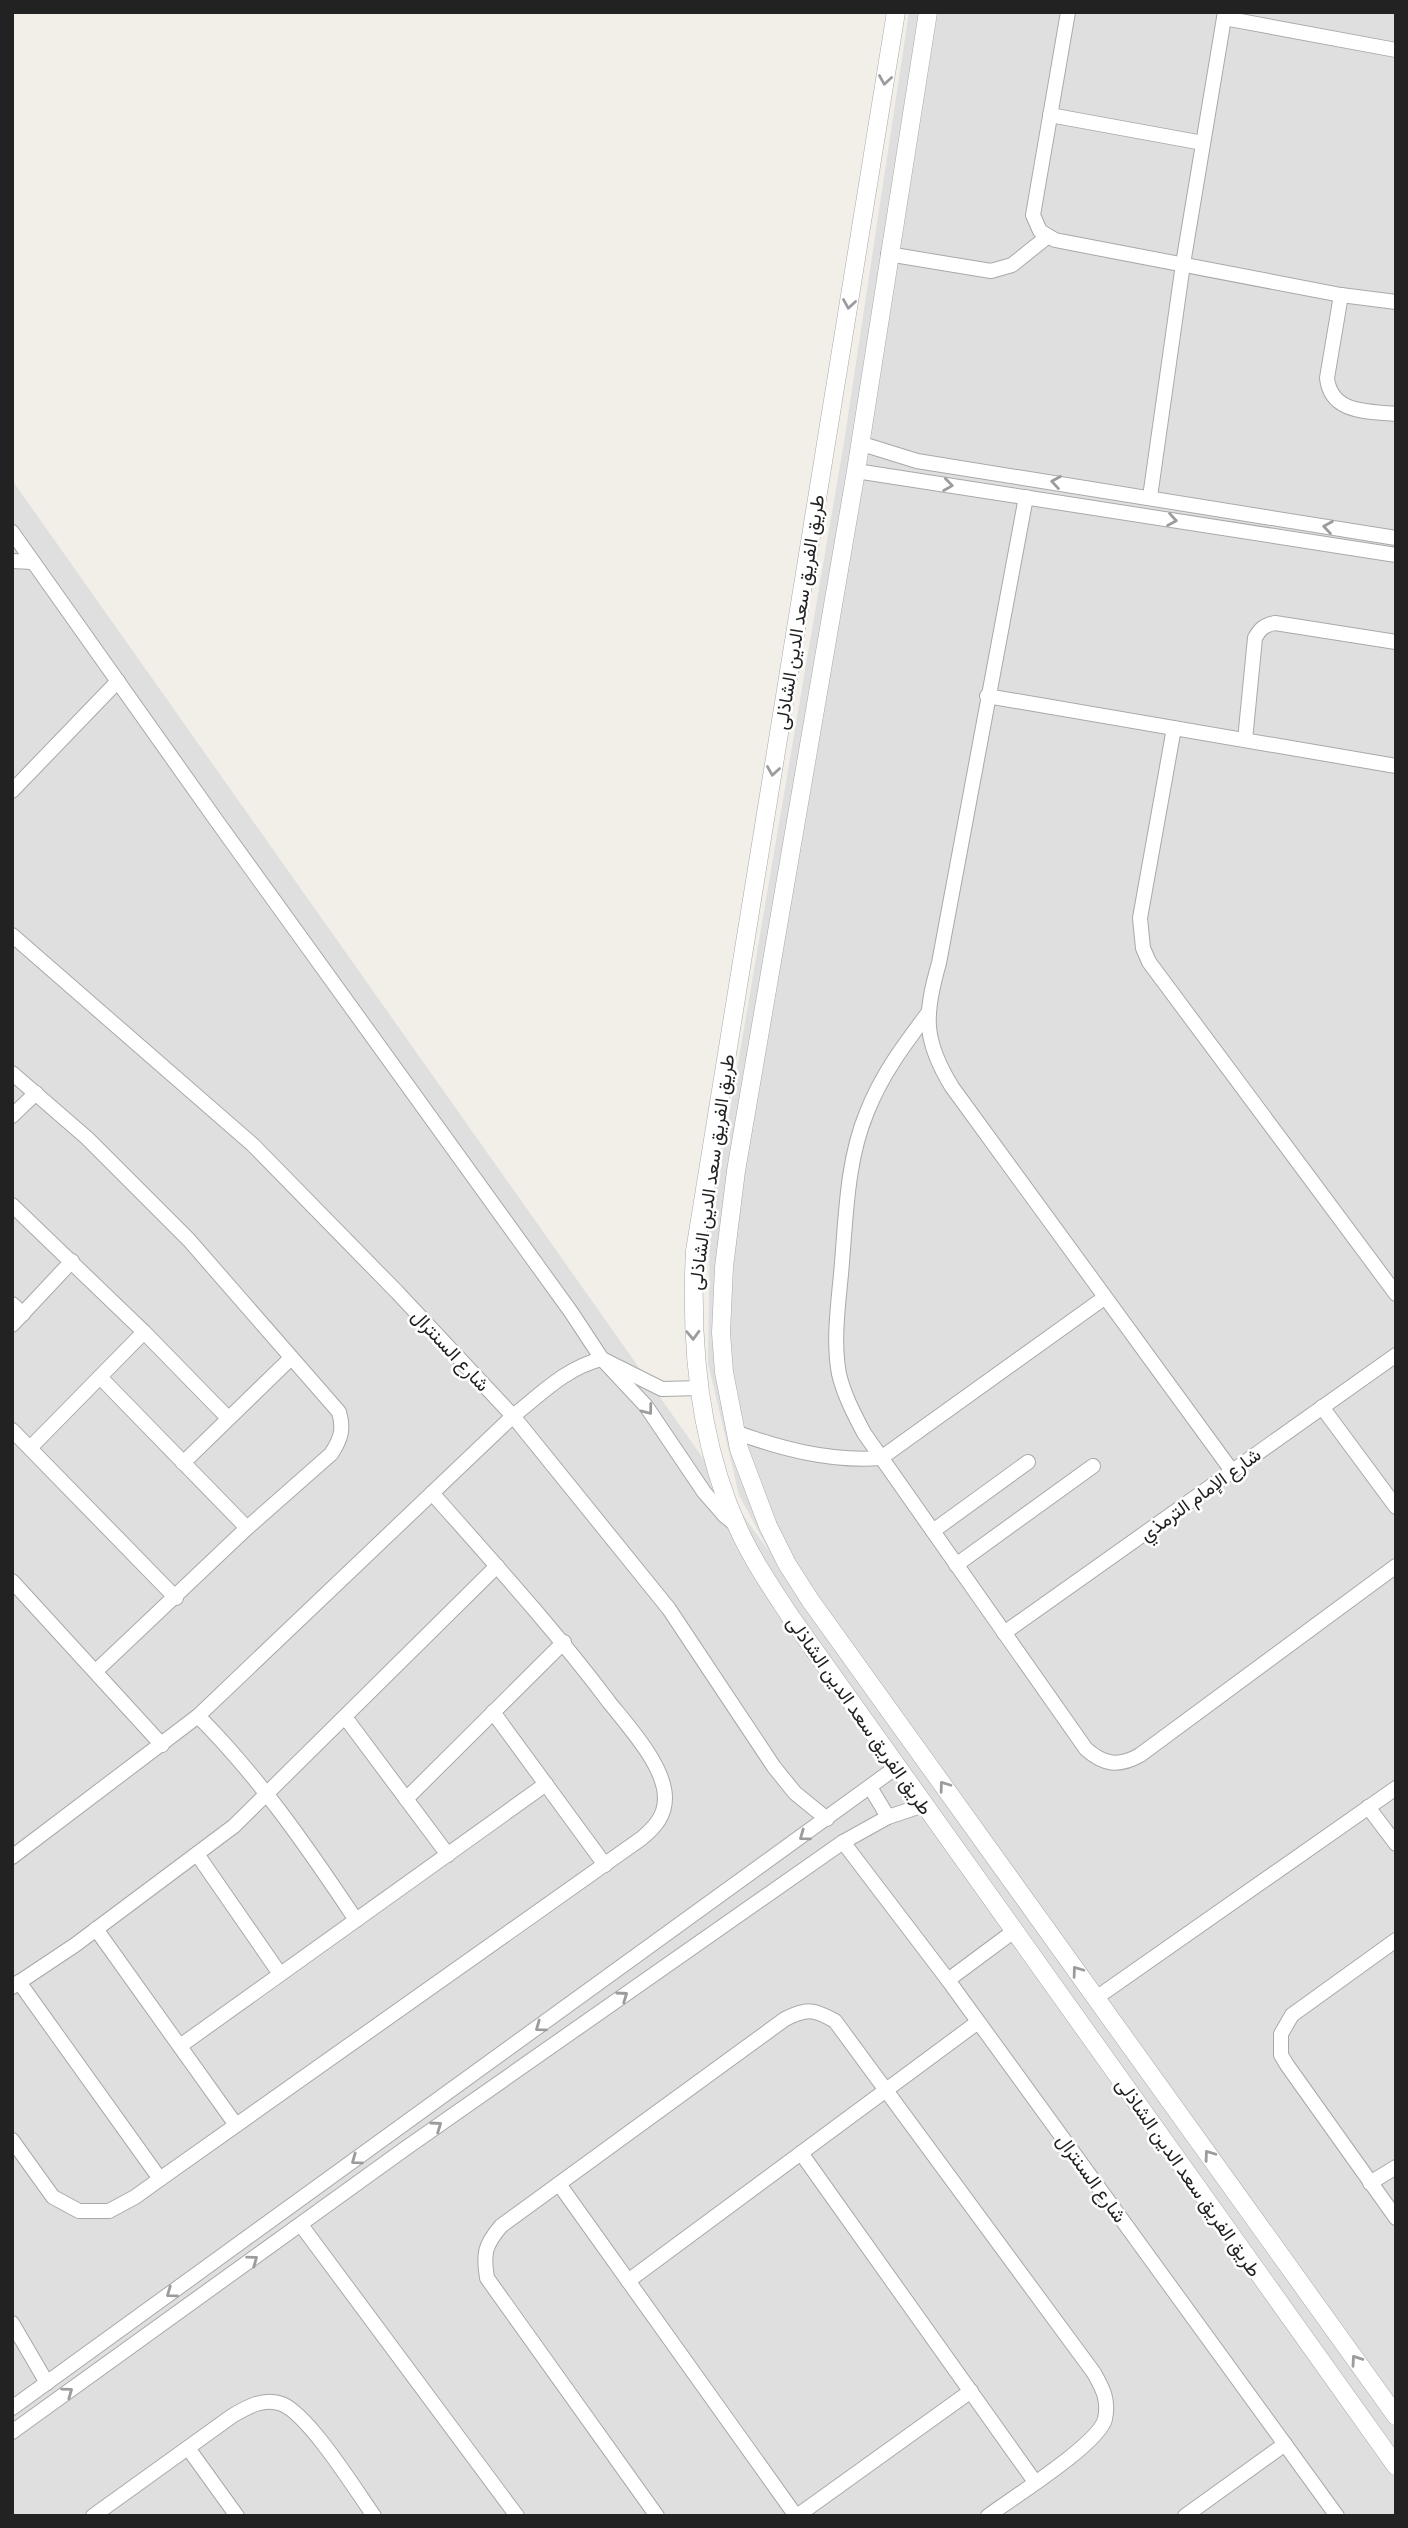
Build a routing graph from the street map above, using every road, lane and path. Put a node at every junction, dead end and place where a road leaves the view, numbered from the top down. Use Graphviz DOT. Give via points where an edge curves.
graph roads {
  1 [pos="896,12"];
  2 [pos="928,12"];
  3 [pos="1068,12"];
  4 [pos="1225,15"];
  5 [pos="1396,50"];
  6 [pos="1050,115"];
  7 [pos="1203,143"];
  8 [pos="1046,237"];
  9 [pos="888,254"];
  10 [pos="1184,264"];
  11 [pos="1341,295"];
  12 [pos="1396,302"];
  13 [pos="1396,414"];
  14 [pos="859,443"];
  15 [pos="917,461"];
  16 [pos="856,471"];
  17 [pos="914,480"];
  18 [pos="1089,487"];
  19 [pos="1026,497"];
  20 [pos="1150,497"];
  21 [pos="1087,506"];
  22 [pos="1227,510"];
  23 [pos="1248,514"];
  24 [pos="1225,528"];
  25 [pos="1245,531"];
  26 [pos="12,532"];
  27 [pos="1396,538"];
  28 [pos="1396,555"];
  29 [pos="12,561"];
  30 [pos="33,562"];
  31 [pos="1396,642"];
  32 [pos="118,681"];
  33 [pos="987,696"];
  34 [pos="1174,728"];
  35 [pos="1245,740"];
  36 [pos="1396,766"];
  37 [pos="13,788"];
  38 [pos="12,935"];
  39 [pos="742,964"];
  40 [pos="771,970"];
  41 [pos="734,1011"];
  42 [pos="928,1013"];
  43 [pos="762,1021"];
  44 [pos="12,1073"];
  45 [pos="36,1093"];
  46 [pos="12,1116"];
  47 [pos="12,1205"];
  48 [pos="72,1261"];
  49 [pos="1396,1294"];
  50 [pos="1104,1297"];
  51 [pos="17,1309"];
  52 [pos="12,1325"];
  53 [pos="144,1332"];
  54 [pos="1396,1355"];
  55 [pos="291,1359"];
  56 [pos="603,1359"];
  57 [pos="100,1377"];
  58 [pos="700,1388"];
  59 [pos="1322,1406"];
  60 [pos="513,1416"];
  61 [pos="228,1418"];
  62 [pos="12,1430"];
  63 [pos="735,1432"];
  64 [pos="30,1447"];
  65 [pos="881,1458"];
  66 [pos="1028,1462"];
  67 [pos="183,1463"];
  68 [pos="1093,1466"];
  69 [pos="1231,1471"];
  70 [pos="432,1493"];
  71 [pos="1396,1507"];
  72 [pos="736,1525"];
  73 [pos="247,1528"];
  74 [pos="933,1531"];
  75 [pos="497,1566"];
  76 [pos="956,1566"];
  77 [pos="1396,1566"];
  78 [pos="12,1581"];
  79 [pos="176,1598"];
  80 [pos="1004,1633"];
  81 [pos="564,1642"];
  82 [pos="854,1661"];
  83 [pos="96,1671"];
  84 [pos="830,1673"];
  85 [pos="887,1706"];
  86 [pos="493,1713"];
  87 [pos="198,1716"];
  88 [pos="345,1717"];
  89 [pos="862,1718"];
  90 [pos="162,1745"];
  91 [pos="898,1766"];
  92 [pos="546,1784"];
  93 [pos="870,1787"];
  94 [pos="1396,1788"];
  95 [pos="267,1794"];
  96 [pos="406,1799"];
  97 [pos="924,1805"];
  98 [pos="1368,1807"];
  99 [pos="888,1817"];
  100 [pos="827,1819"];
  101 [pos="843,1843"];
  102 [pos="1396,1844"];
  103 [pos="197,1854"];
  104 [pos="448,1855"];
  105 [pos="12,1857"];
  106 [pos="605,1865"];
  107 [pos="356,1920"];
  108 [pos="96,1929"];
  109 [pos="1014,1931"];
  110 [pos="1396,1940"];
  111 [pos="280,1974"];
  112 [pos="948,1980"];
  113 [pos="16,1985"];
  114 [pos="1096,1998"];
  115 [pos="978,2022"];
  116 [pos="180,2046"];
  117 [pos="886,2090"];
  118 [pos="236,2125"];
  119 [pos="12,2140"];
  120 [pos="801,2153"];
  121 [pos="1396,2167"];
  122 [pos="160,2179"];
  123 [pos="1370,2183"];
  124 [pos="559,2184"];
  125 [pos="1234,2189"];
  126 [pos="1208,2203"];
  127 [pos="1396,2218"];
  128 [pos="301,2225"];
  129 [pos="1266,2234"];
  130 [pos="1238,2246"];
  131 [pos="628,2281"];
  132 [pos="12,2322"];
  133 [pos="47,2383"];
  134 [pos="971,2391"];
  135 [pos="12,2408"];
  136 [pos="1396,2416"];
  137 [pos="12,2432"];
  138 [pos="1285,2444"];
  139 [pos="188,2448"];
  140 [pos="1396,2466"];
  141 [pos="1035,2482"];
  142 [pos="93,2516"];
  143 [pos="237,2516"];
  144 [pos="374,2516"];
  145 [pos="517,2516"];
  146 [pos="657,2516"];
  147 [pos="796,2516"];
  148 [pos="988,2516"];
  149 [pos="1185,2516"];
  150 [pos="1337,2516"];
  1 -- 39 [label="street, طريق الفريق سعد الدين الشاذلى, one-way"];
  2 -- 9 [label="street, طريق الفريق سعد الدين الشاذلى"];
  3 -- 6 [label="street"];
  4 -- 5 [label="street"];
  4 -- 7 [label="street"];
  6 -- 7 [label="street"];
  6 -- 8 [label="street" via="1033,215"];
  7 -- 10 [label="street"];
  8 -- 9 [label="street" via="1012,265 991,271"];
  8 -- 10 [label="street"];
  9 -- 14 [label="street, طريق الفريق سعد الدين الشاذلى"];
  10 -- 11 [label="street"];
  10 -- 20 [label="street"];
  11 -- 12 [label="street"];
  11 -- 13 [label="street" via="1328,388 1333,398 1350,408"];
  14 -- 15 [label="street"];
  14 -- 16 [label="street, طريق الفريق سعد الدين الشاذلى"];
  15 -- 17 [label="street"];
  18 -- 15 [label="street, one-way"];
  16 -- 17 [label="street"];
  16 -- 40 [label="street, طريق الفريق سعد الدين الشاذلى"];
  17 -- 19 [label="street, one-way"];
  18 -- 20 [label="street"];
  18 -- 21 [label="street"];
  19 -- 21 [label="street"];
  19 -- 33 [label="street"];
  20 -- 22 [label="street"];
  21 -- 24 [label="street, one-way"];
  22 -- 23 [label="street"];
  22 -- 24 [label="street" via="1231,520"];
  23 -- 25 [label="street" via="1241,521"];
  27 -- 23 [label="street, one-way"];
  24 -- 25 [label="street"];
  25 -- 28 [label="street"];
  26 -- 30 [label="street"];
  29 -- 30 [label="street"];
  30 -- 32 [label="street"];
  31 -- 35 [label="street" via="1266,625 1255,639"];
  32 -- 37 [label="street"];
  32 -- 56 [label="street"];
  33 -- 34 [label="street"];
  33 -- 42 [label="street"];
  34 -- 35 [label="street"];
  34 -- 49 [label="street" via="1140,918 1143,948 1153,968"];
  35 -- 36 [label="street"];
  38 -- 60 [label="street, شارع السنترال" via="253,1145"];
  39 -- 40 [label="street" via="755,977"];
  39 -- 41 [label="street, طريق الفريق سعد الدين الشاذلى"];
  40 -- 43 [label="street, طريق الفريق سعد الدين الشاذلى"];
  41 -- 43 [label="street" via="750,1004 757,1007"];
  41 -- 58 [label="street, طريق الفريق سعد الدين الشاذلى, one-way" via="695,1251 692,1302"];
  42 -- 50 [label="street" via="937,1062 952,1087"];
  42 -- 65 [label="street" via="877,1087 852,1163 840,1289 839,1374 849,1404"];
  43 -- 63 [label="street, طريق الفريق سعد الدين الشاذلى" via="736,1171 722,1294 724,1373"];
  44 -- 45 [label="street"];
  45 -- 46 [label="street"];
  45 -- 55 [label="street" via="189,1240"];
  47 -- 48 [label="street"];
  48 -- 51 [label="street"];
  48 -- 53 [label="street"];
  50 -- 65 [label="street"];
  50 -- 69 [label="street"];
  51 -- 52 [label="street"];
  53 -- 57 [label="street"];
  53 -- 61 [label="street"];
  54 -- 59 [label="street, شارع الإمام الترمذي"];
  55 -- 61 [label="street"];
  55 -- 73 [label="street" via="339,1412 343,1425 340,1440 331,1454"];
  56 -- 58 [label="street" via="662,1389"];
  56 -- 60 [label="street" via="577,1368"];
  56 -- 72 [label="street, one-way" via="646,1406 704,1492"];
  57 -- 64 [label="street"];
  57 -- 67 [label="street"];
  58 -- 72 [label="street, طريق الفريق سعد الدين الشاذلى" via="712,1453"];
  59 -- 69 [label="street, شارع الإمام الترمذي"];
  59 -- 71 [label="street"];
  60 -- 70 [label="street"];
  60 -- 100 [label="street, شارع السنترال" via="669,1609 774,1767 795,1793"];
  61 -- 67 [label="street"];
  62 -- 64 [label="street"];
  63 -- 65 [label="street" via="776,1447 820,1455"];
  63 -- 82 [label="street, طريق الفريق سعد الدين الشاذلى" via="751,1487 778,1545"];
  64 -- 79 [label="street"];
  65 -- 74 [label="street"];
  66 -- 74 [label="street"];
  67 -- 73 [label="street"];
  68 -- 76 [label="street"];
  69 -- 80 [label="street, شارع الإمام الترمذي"];
  70 -- 75 [label="street"];
  70 -- 87 [label="street"];
  72 -- 84 [label="street, طريق الفريق سعد الدين الشاذلى"];
  73 -- 79 [label="street"];
  74 -- 76 [label="street"];
  75 -- 81 [label="street"];
  75 -- 88 [label="street"];
  76 -- 80 [label="street"];
  77 -- 80 [label="street" via="1127,1762 1112,1764 1086,1749"];
  78 -- 83 [label="street"];
  79 -- 83 [label="street"];
  81 -- 86 [label="street"];
  81 -- 106 [label="street" via="661,1775 666,1799 659,1823"];
  82 -- 84 [label="street" via="855,1674 848,1680"];
  82 -- 85 [label="street, طريق الفريق سعد الدين الشاذلى"];
  83 -- 90 [label="street"];
  84 -- 89 [label="street, طريق الفريق سعد الدين الشاذلى"];
  85 -- 89 [label="street" via="868,1701"];
  114 -- 85 [label="street, طريق الفريق سعد الدين الشاذلى, one-way"];
  86 -- 92 [label="street"];
  86 -- 96 [label="street"];
  87 -- 90 [label="street"];
  87 -- 95 [label="street"];
  88 -- 95 [label="street"];
  88 -- 96 [label="street"];
  89 -- 91 [label="street, طريق الفريق سعد الدين الشاذلى"];
  90 -- 105 [label="street"];
  91 -- 93 [label="street"];
  91 -- 97 [label="street, طريق الفريق سعد الدين الشاذلى"];
  92 -- 104 [label="street"];
  92 -- 106 [label="street"];
  93 -- 99 [label="street"];
  93 -- 100 [label="street"];
  94 -- 98 [label="street"];
  95 -- 103 [label="street"];
  95 -- 107 [label="street"];
  96 -- 104 [label="street"];
  97 -- 99 [label="street"];
  97 -- 109 [label="street, طريق الفريق سعد الدين الشاذلى"];
  98 -- 102 [label="street"];
  98 -- 114 [label="street"];
  99 -- 101 [label="street"];
  100 -- 133 [label="street, one-way"];
  101 -- 112 [label="street, شارع السنترال"];
  128 -- 101 [label="street, one-way"];
  103 -- 108 [label="street"];
  103 -- 111 [label="street"];
  104 -- 107 [label="street"];
  106 -- 118 [label="street"];
  107 -- 111 [label="street"];
  108 -- 113 [label="street"];
  108 -- 116 [label="street"];
  109 -- 112 [label="street"];
  109 -- 126 [label="street, طريق الفريق سعد الدين الشاذلى"];
  110 -- 123 [label="street" via="1292,2015 1281,2034 1287,2065"];
  111 -- 116 [label="street"];
  112 -- 115 [label="street, شارع السنترال"];
  113 -- 122 [label="street"];
  125 -- 114 [label="street, طريق الفريق سعد الدين الشاذلى, one-way"];
  115 -- 117 [label="street"];
  115 -- 138 [label="street, شارع السنترال"];
  116 -- 118 [label="street"];
  117 -- 120 [label="street"];
  117 -- 124 [label="street" via="835,2021 820,2012 802,2011"];
  117 -- 141 [label="street" via="1094,2372 1107,2396 1104,2422 1089,2443"];
  118 -- 122 [label="street"];
  119 -- 122 [label="street" via="53,2197 79,2211 109,2211"];
  120 -- 131 [label="street"];
  120 -- 134 [label="street"];
  121 -- 123 [label="street"];
  123 -- 127 [label="street"];
  124 -- 131 [label="street"];
  124 -- 146 [label="street" via="501,2226 489,2241 484,2259 487,2277"];
  125 -- 126 [label="street" via="1238,2203 1229,2211 1218,2212"];
  125 -- 129 [label="street, طريق الفريق سعد الدين الشاذلى"];
  126 -- 130 [label="street, طريق الفريق سعد الدين الشاذلى"];
  137 -- 128 [label="street, one-way"];
  128 -- 145 [label="street"];
  129 -- 130 [label="street" via="1257,2227 1245,2228"];
  136 -- 129 [label="street, طريق الفريق سعد الدين الشاذلى, one-way"];
  130 -- 140 [label="street, طريق الفريق سعد الدين الشاذلى"];
  131 -- 147 [label="street"];
  132 -- 133 [label="street"];
  133 -- 135 [label="street"];
  134 -- 141 [label="street"];
  134 -- 147 [label="street"];
  138 -- 149 [label="street"];
  138 -- 150 [label="street, شارع السنترال"];
  139 -- 142 [label="street"];
  139 -- 143 [label="street"];
  139 -- 144 [label="street" via="255,2403 281,2403 303,2418"];
  141 -- 148 [label="street"];
}
